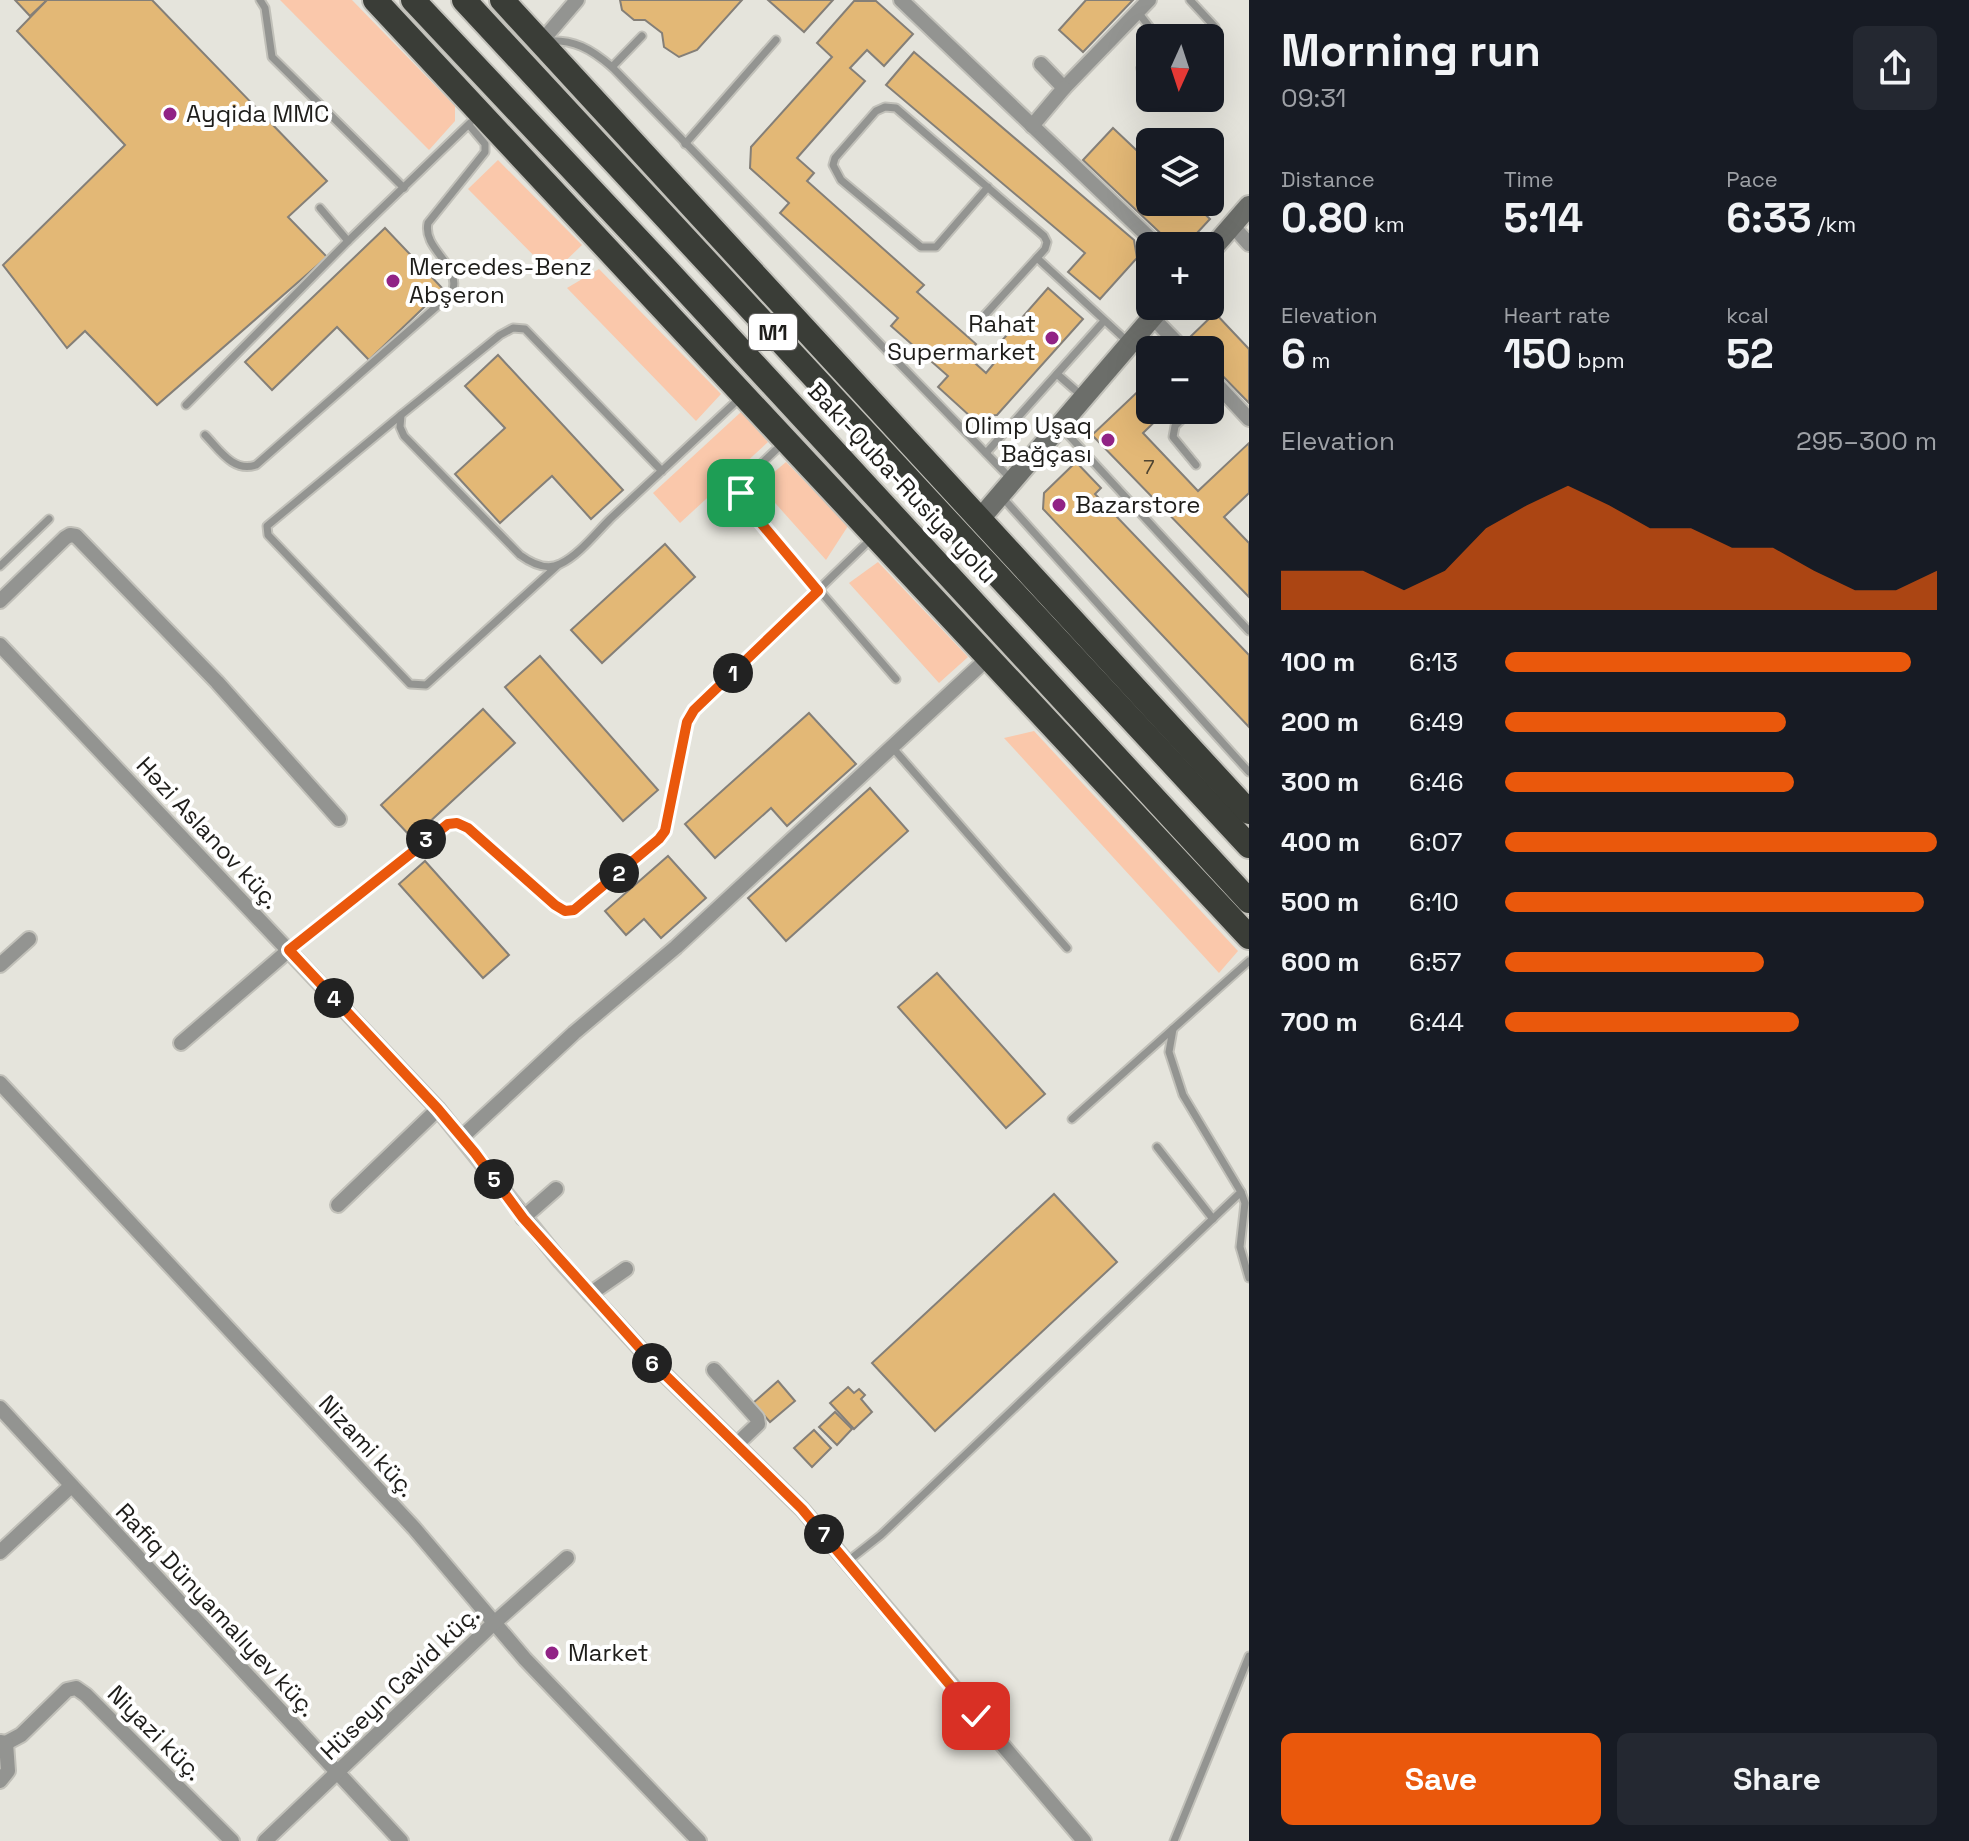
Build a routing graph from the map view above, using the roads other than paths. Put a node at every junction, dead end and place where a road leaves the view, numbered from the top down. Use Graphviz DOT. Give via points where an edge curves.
graph roads {
  1 [pos="260,0"];
  2 [pos="375,0"];
  3 [pos="413,0"];
  4 [pos="464,0"];
  5 [pos="502,0"];
  6 [pos="577,0"];
  7 [pos="901,0"];
  8 [pos="1149,0"];
  9 [pos="1190,0"];
  10 [pos="1137,11"];
  11 [pos="1147,24"];
  12 [pos="1212,24"];
  13 [pos="642,36"];
  14 [pos="776,40"];
  15 [pos="541,42"];
  16 [pos="1041,64"];
  17 [pos="612,67"];
  18 [pos="1064,88"];
  19 [pos="520,113"];
  20 [pos="475,119"];
  21 [pos="1032,126"];
  22 [pos="685,144"];
  23 [pos="988,187"];
  24 [pos="404,188"];
  25 [pos="1249,206"];
  26 [pos="320,208"];
  27 [pos="1232,225"];
  28 [pos="1143,232"];
  29 [pos="1224,234"];
  30 [pos="348,241"];
  31 [pos="1249,244"];
  32 [pos="605,248"];
  33 [pos="1037,258"];
  34 [pos="983,317"];
  35 [pos="1149,320"];
  36 [pos="1104,321"];
  37 [pos="1129,343"];
  38 [pos="1057,374"];
  39 [pos="743,395"];
  40 [pos="1224,396"];
  41 [pos="1084,397"];
  42 [pos="186,405"];
  43 [pos="401,415"];
  44 [pos="1249,419"];
  45 [pos="1177,424"];
  46 [pos="1060,426"];
  47 [pos="205,435"];
  48 [pos="788,439"];
  49 [pos="986,453"];
  50 [pos="1196,465"];
  51 [pos="662,471"];
  52 [pos="1007,488"];
  53 [pos="49,519"];
  54 [pos="979,520"];
  55 [pos="876,534"];
  56 [pos="559,565"];
  57 [pos="0,566"];
  58 [pos="818,591"];
  59 [pos="0,601"];
  60 [pos="1249,631"];
  61 [pos="0,645"];
  62 [pos="988,658"];
  63 [pos="896,679"];
  64 [pos="892,747"];
  65 [pos="1249,772"];
  66 [pos="1249,812"];
  67 [pos="339,819"];
  68 [pos="1249,846"];
  69 [pos="1249,901"];
  70 [pos="1249,937"];
  71 [pos="29,939"];
  72 [pos="1067,948"];
  73 [pos="289,950"];
  74 [pos="1249,961"];
  75 [pos="0,965"];
  76 [pos="1173,1029"];
  77 [pos="181,1043"];
  78 [pos="0,1083"];
  79 [pos="438,1109"];
  80 [pos="1072,1119"];
  81 [pos="462,1137"];
  82 [pos="1157,1147"];
  83 [pos="556,1189"];
  84 [pos="1241,1192"];
  85 [pos="338,1205"];
  86 [pos="523,1218"];
  87 [pos="1213,1219"];
  88 [pos="626,1269"];
  89 [pos="1249,1278"];
  90 [pos="590,1294"];
  91 [pos="714,1370"];
  92 [pos="0,1408"];
  93 [pos="737,1444"];
  94 [pos="71,1486"];
  95 [pos="0,1552"];
  96 [pos="567,1558"];
  97 [pos="848,1561"];
  98 [pos="494,1623"];
  99 [pos="1249,1656"];
  100 [pos="3,1742"];
  101 [pos="337,1773"];
  102 [pos="0,1781"];
  103 [pos="232,1841"];
  104 [pos="265,1841"];
  105 [pos="401,1841"];
  106 [pos="699,1841"];
  107 [pos="1084,1841"];
  108 [pos="1174,1841"];
  1 -- 24 [label="lane" via="272,57"];
  2 -- 20 [label="highway"];
  3 -- 19 [label="highway, Bakı-Quba-Rusiya yolu / M1"];
  4 -- 68 [label="highway, Bakı-Quba-Rusiya yolu / M1"];
  5 -- 15 [label="highway"];
  6 -- 15 [label="street"];
  7 -- 21 [label="street"];
  8 -- 10 [label="street"];
  9 -- 12 [label="lane"];
  10 -- 11 [label="lane"];
  10 -- 18 [label="street"];
  13 -- 17 [label="lane"];
  14 -- 22 [label="lane"];
  15 -- 17 [label="lane" via="579,44"];
  15 -- 54 [label="highway"];
  16 -- 18 [label="street"];
  17 -- 22 [label="lane"];
  18 -- 21 [label="street"];
  19 -- 32 [label="highway"];
  19 -- 69 [label="highway, Bakı-Quba-Rusiya yolu / M1"];
  20 -- 24 [label="lane"];
  20 -- 32 [label="highway"];
  20 -- 47 [label="lane" via="485,152 427,229 454,274 452,293 256,465 234,465"];
  21 -- 28 [label="street"];
  22 -- 49 [label="lane"];
  23 -- 23 [label="lane" via="896,108 876,111 833,165 841,180 927,249 936,247"];
  23 -- 33 [label="lane" via="1044,236 1045,249"];
  24 -- 30 [label="lane"];
  25 -- 27 [label="street"];
  26 -- 30 [label="lane"];
  27 -- 29 [label="street"];
  27 -- 31 [label="street"];
  30 -- 42 [label="lane"];
  32 -- 39 [label="highway"];
  33 -- 34 [label="lane"];
  33 -- 36 [label="lane"];
  35 -- 37 [label="street"];
  36 -- 37 [label="lane"];
  36 -- 38 [label="lane"];
  37 -- 41 [label="street"];
  38 -- 41 [label="lane"];
  38 -- 49 [label="lane"];
  39 -- 48 [label="highway"];
  39 -- 51 [label="lane"];
  40 -- 44 [label="street"];
  41 -- 46 [label="street"];
  43 -- 51 [label="lane" via="500,335 525,329"];
  43 -- 56 [label="lane" via="404,436 520,555 530,563"];
  43 -- 56 [label="lane" via="267,526 268,535 410,684 426,685"];
  45 -- 50 [label="lane" via="1173,437"];
  46 -- 52 [label="street"];
  46 -- 60 [label="lane"];
  48 -- 55 [label="highway"];
  48 -- 58 [label="lane" via="745,482 741,493"];
  49 -- 52 [label="lane"];
  51 -- 56 [label="lane"];
  52 -- 54 [label="street"];
  52 -- 65 [label="lane"];
  53 -- 57 [label="lane"];
  54 -- 66 [label="highway"];
  55 -- 58 [label="lane"];
  55 -- 62 [label="highway"];
  58 -- 63 [label="lane"];
  58 -- 73 [label="lane" via="694,710 683,735 665,831 574,910 555,905 468,828 448,824"];
  59 -- 67 [label="street" via="65,538 76,536"];
  61 -- 73 [label="street, Həzi Aslanov küç."];
  62 -- 64 [label="street"];
  62 -- 70 [label="highway"];
  64 -- 72 [label="lane"];
  64 -- 81 [label="street"];
  71 -- 75 [label="street"];
  73 -- 77 [label="street"];
  73 -- 79 [label="street, Həzi Aslanov küç."];
  74 -- 76 [label="lane"];
  76 -- 80 [label="lane"];
  76 -- 84 [label="lane" via="1169,1052 1183,1095"];
  78 -- 98 [label="street, Nizami küç." via="414,1528"];
  79 -- 81 [label="street, Həzi Aslanov küç."];
  79 -- 85 [label="street"];
  81 -- 86 [label="street, Həzi Aslanov küç."];
  82 -- 87 [label="lane"];
  83 -- 86 [label="street"];
  84 -- 87 [label="lane"];
  84 -- 89 [label="lane" via="1245,1215 1240,1247"];
  86 -- 90 [label="street, Həzi Aslanov küç."];
  87 -- 97 [label="lane"];
  88 -- 90 [label="street"];
  90 -- 93 [label="street, Həzi Aslanov küç."];
  91 -- 93 [label="street" via="757,1418 758,1424"];
  92 -- 94 [label="street, Rafiq Dünyamalıyev küç."];
  93 -- 97 [label="street, Həzi Aslanov küç."];
  94 -- 95 [label="street"];
  94 -- 101 [label="street, Rafiq Dünyamalıyev küç."];
  96 -- 98 [label="street, Hüseyn Cavid küç."];
  97 -- 107 [label="street, Həzi Aslanov küç."];
  98 -- 101 [label="street, Hüseyn Cavid küç."];
  98 -- 106 [label="street, Nizami küç."];
  99 -- 108 [label="lane"];
  100 -- 102 [label="street, Niyazi küç." via="8,1771"];
  100 -- 103 [label="street, Niyazi küç." via="21,1735 67,1690 76,1688"];
  101 -- 104 [label="street, Hüseyn Cavid küç."];
  101 -- 105 [label="street, Rafiq Dünyamalıyev küç."];
}
